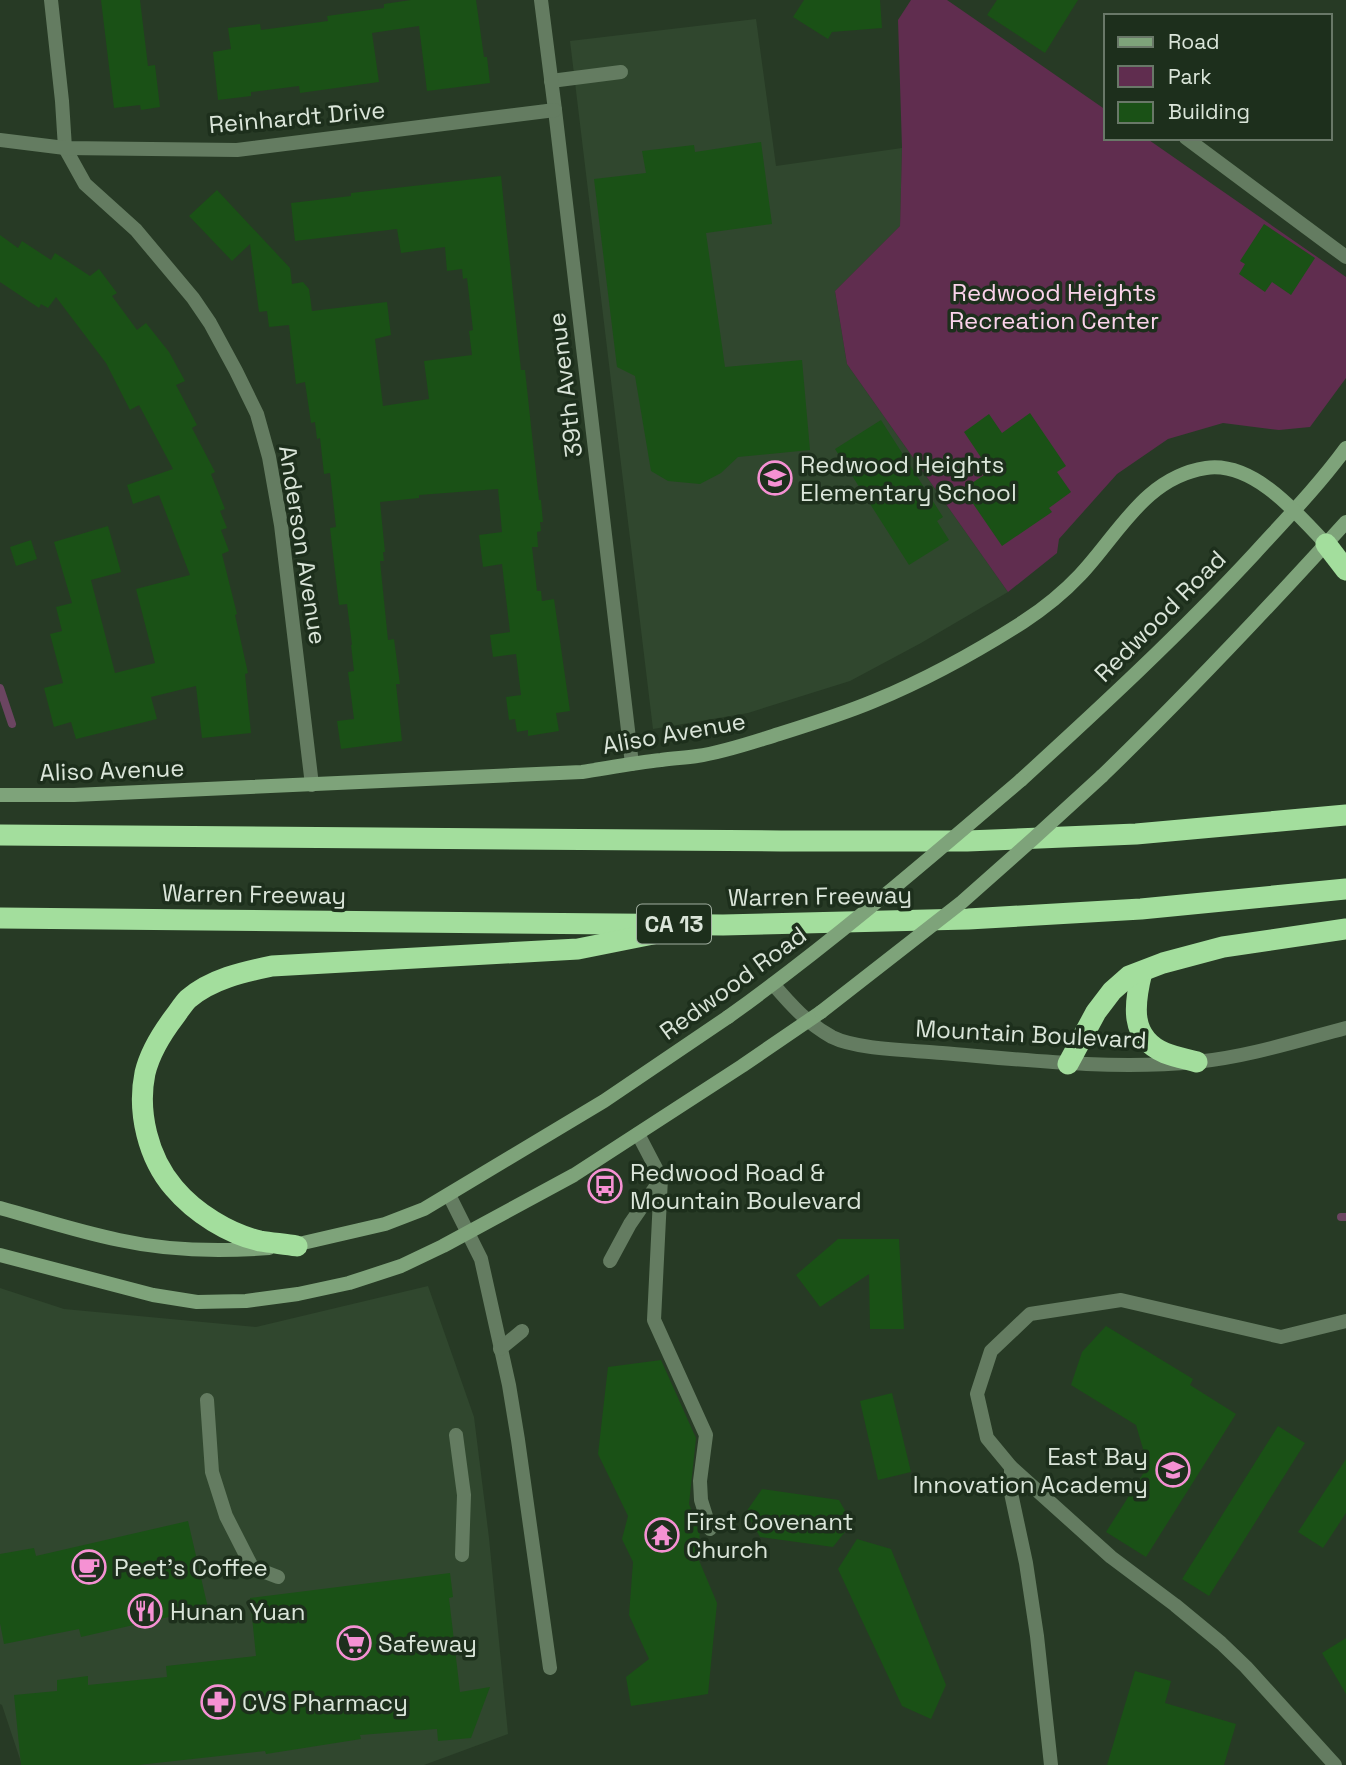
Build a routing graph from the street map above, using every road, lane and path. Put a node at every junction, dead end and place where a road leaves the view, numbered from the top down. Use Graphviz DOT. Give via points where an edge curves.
graph roads {
  1 [pos="51,0"];
  2 [pos="541,0"];
  3 [pos="621,72"];
  4 [pos="551,81"];
  5 [pos="555,110"];
  6 [pos="0,140"];
  7 [pos="1189,140"];
  8 [pos="65,148"];
  9 [pos="1346,257"];
  10 [pos="1346,448"];
  11 [pos="1294,510"];
  12 [pos="1346,522"];
  13 [pos="1326,544"];
  14 [pos="1346,570"];
  15 [pos="632,764"];
  16 [pos="312,785"];
  17 [pos="0,795"];
  18 [pos="1346,815"];
  19 [pos="0,835"];
  20 [pos="1346,889"];
  21 [pos="0,918"];
  22 [pos="723,925"];
  23 [pos="1346,929"];
  24 [pos="1142,972"];
  25 [pos="773,984"];
  26 [pos="809,1021"];
  27 [pos="1346,1028"];
  28 [pos="1197,1062"];
  29 [pos="1068,1064"];
  30 [pos="638,1134"];
  31 [pos="661,1178"];
  32 [pos="449,1195"];
  33 [pos="0,1208"];
  34 [pos="468,1233"];
  35 [pos="298,1246"];
  36 [pos="0,1255"];
  37 [pos="610,1261"];
  38 [pos="1346,1321"];
  39 [pos="522,1331"];
  40 [pos="500,1349"];
  41 [pos="207,1400"];
  42 [pos="456,1435"];
  43 [pos="1011,1466"];
  44 [pos="710,1529"];
  45 [pos="462,1555"];
  46 [pos="278,1577"];
  47 [pos="550,1668"];
  48 [pos="1051,1765"];
  49 [pos="1335,1765"];
  1 -- 8 [label="street, Anderson Avenue"];
  2 -- 4 [label="street, 39th Avenue"];
  3 -- 4 [label="street"];
  4 -- 5 [label="street, 39th Avenue"];
  5 -- 8 [label="street, Reinhardt Drive" via="237,149"];
  5 -- 15 [label="street, 39th Avenue"];
  6 -- 8 [label="street, Reinhardt Drive"];
  7 -- 9 [label="street"];
  8 -- 16 [label="street, Anderson Avenue" via="85,184 136,230 193,298 257,414 281,525"];
  10 -- 11 [label="main road, Redwood Road"];
  11 -- 13 [label="main road, Aliso Avenue"];
  11 -- 15 [label="main road, Aliso Avenue" via="1240,471 1209,467 1192,471 1145,498 1080,576 1055,598 1025,621 927,677 874,701 758,741 698,756"];
  11 -- 25 [label="main road, Redwood Road, bridge" via="1161,649 1021,780 870,909"];
  12 -- 13 [label="main road"];
  13 -- 14 [label="highway"];
  13 -- 26 [label="main road, bridge" via="1102,776 962,902"];
  15 -- 16 [label="main road, Aliso Avenue" via="558,774"];
  16 -- 17 [label="main road, Aliso Avenue"];
  18 -- 19 [label="highway" via="1136,834 967,841"];
  20 -- 22 [label="highway, Warren Freeway / CA 13" via="981,919"];
  21 -- 22 [label="highway, Warren Freeway / CA 13"];
  22 -- 35 [label="highway" via="670,930 578,949 272,966 239,972 188,999 155,1046 146,1071 142,1099 156,1160 176,1190 217,1223 259,1240"];
  23 -- 24 [label="highway" via="1223,947"];
  24 -- 28 [label="highway" via="1135,1015 1140,1030 1165,1053"];
  24 -- 29 [label="highway" via="1129,976 1112,991"];
  25 -- 26 [label="street, Mountain Boulevard"];
  25 -- 32 [label="main road, Redwood Road, bridge" via="604,1101"];
  26 -- 29 [label="street, Mountain Boulevard" via="834,1038 859,1044"];
  26 -- 30 [label="main road"];
  27 -- 28 [label="street, Mountain Boulevard"];
  28 -- 29 [label="street, Mountain Boulevard"];
  30 -- 31 [label="street"];
  30 -- 34 [label="main road" via="575,1175"];
  31 -- 37 [label="street"];
  31 -- 44 [label="street" via="654,1320 706,1435 700,1481"];
  32 -- 34 [label="street"];
  32 -- 35 [label="main road, Redwood Road" via="385,1224"];
  33 -- 35 [label="main road, Redwood Road" via="120,1241 160,1247 207,1251"];
  34 -- 36 [label="main road" via="401,1266 349,1283 246,1301 153,1295"];
  34 -- 40 [label="street" via="481,1259"];
  38 -- 43 [label="street" via="1281,1337 1121,1300 1030,1314 990,1351 977,1394 987,1438"];
  39 -- 40 [label="street"];
  40 -- 47 [label="street" via="519,1440"];
  41 -- 46 [label="street" via="212,1472 226,1516 252,1567"];
  42 -- 45 [label="street" via="464,1495"];
  43 -- 48 [label="street"];
  43 -- 49 [label="street" via="1111,1557 1229,1651"];
}
